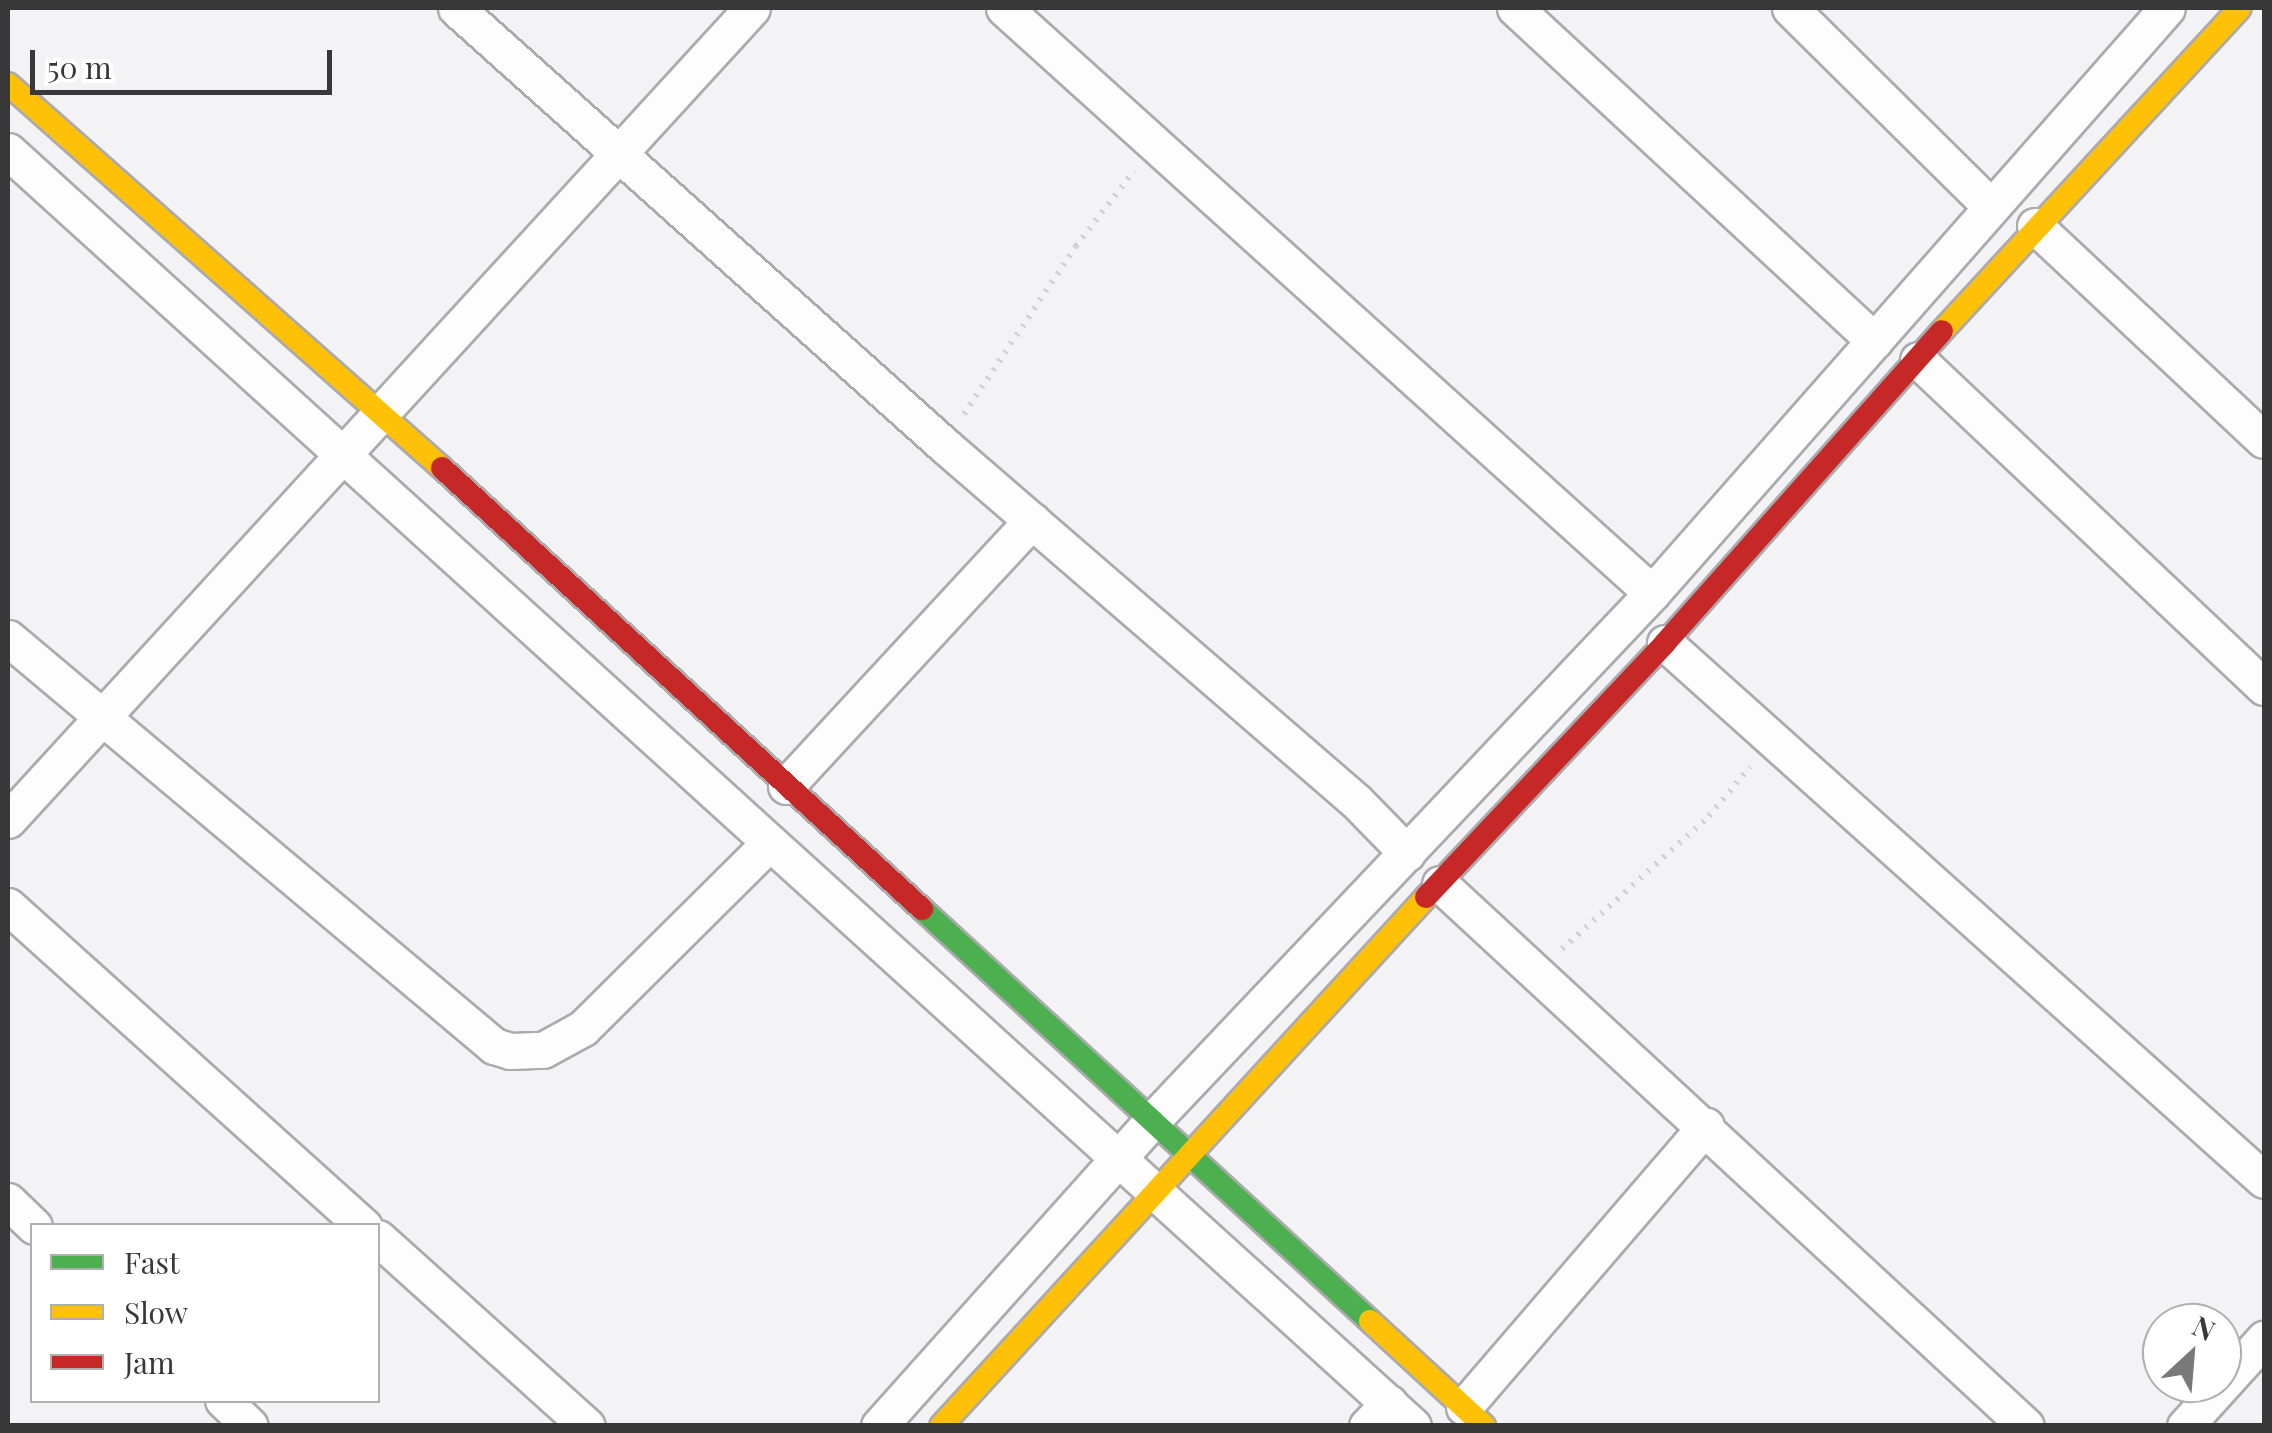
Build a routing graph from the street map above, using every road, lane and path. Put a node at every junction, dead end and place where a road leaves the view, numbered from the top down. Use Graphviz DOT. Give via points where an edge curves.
graph roads {
  1 [pos="456,8"];
  2 [pos="752,8"];
  3 [pos="1004,8"];
  4 [pos="1514,8"];
  5 [pos="1790,8"];
  6 [pos="2166,8"];
  7 [pos="2240,8"];
  8 [pos="8,84"];
  9 [pos="1154,146"];
  10 [pos="8,150"];
  11 [pos="616,155"];
  12 [pos="1991,208"];
  13 [pos="2035,226"];
  14 [pos="1874,341"];
  15 [pos="1918,360"];
  16 [pos="380,411"];
  17 [pos="2264,440"];
  18 [pos="944,445"];
  19 [pos="341,452"];
  20 [pos="1032,520"];
  21 [pos="1652,594"];
  22 [pos="8,638"];
  23 [pos="1665,643"];
  24 [pos="2264,687"];
  25 [pos="98,719"];
  26 [pos="1774,738"];
  27 [pos="786,786"];
  28 [pos="8,820"];
  29 [pos="769,842"];
  30 [pos="1408,853"];
  31 [pos="1440,884"];
  32 [pos="8,906"];
  33 [pos="1538,970"];
  34 [pos="1150,1124"];
  35 [pos="1706,1126"];
  36 [pos="1184,1154"];
  37 [pos="1117,1161"];
  38 [pos="2264,1180"];
  39 [pos="1151,1191"];
  40 [pos="8,1201"];
  41 [pos="31,1223"];
  42 [pos="361,1223"];
  43 [pos="380,1240"];
  44 [pos="2264,1339"];
  45 [pos="225,1403"];
  46 [pos="1474,1416"];
  47 [pos="1390,1418"];
  48 [pos="250,1426"];
  49 [pos="588,1426"];
  50 [pos="879,1426"];
  51 [pos="941,1426"];
  52 [pos="2026,1426"];
  53 [pos="2185,1426"];
  1 -- 11 [label="street"];
  2 -- 11 [label="street"];
  3 -- 9 [label="street"];
  4 -- 14 [label="street"];
  5 -- 12 [label="street"];
  6 -- 12 [label="street"];
  7 -- 13 [label="street"];
  8 -- 16 [label="street"];
  9 -- 18 [label="path" via="1076,246"];
  9 -- 21 [label="street"];
  10 -- 19 [label="street"];
  11 -- 16 [label="street"];
  11 -- 18 [label="street"];
  12 -- 14 [label="street"];
  13 -- 15 [label="street"];
  13 -- 17 [label="street"];
  14 -- 21 [label="street"];
  15 -- 23 [label="street"];
  15 -- 24 [label="street"];
  16 -- 19 [label="street"];
  16 -- 27 [label="street"];
  18 -- 20 [label="street"];
  19 -- 25 [label="street"];
  19 -- 29 [label="street"];
  20 -- 27 [label="street"];
  20 -- 30 [label="street"];
  21 -- 30 [label="street"];
  22 -- 25 [label="street"];
  23 -- 26 [label="street"];
  23 -- 31 [label="street"];
  25 -- 28 [label="street"];
  25 -- 29 [label="street" via="494,1046 526,1054 563,1043 583,1028"];
  26 -- 33 [label="path" via="1709,816"];
  26 -- 38 [label="street"];
  27 -- 34 [label="street"];
  29 -- 37 [label="street"];
  30 -- 34 [label="street"];
  31 -- 33 [label="street"];
  31 -- 36 [label="street"];
  32 -- 42 [label="street"];
  33 -- 35 [label="street"];
  34 -- 36 [label="street"];
  34 -- 37 [label="street"];
  35 -- 46 [label="street"];
  35 -- 52 [label="street"];
  36 -- 39 [label="street"];
  36 -- 46 [label="street"];
  37 -- 39 [label="street"];
  37 -- 50 [label="street"];
  39 -- 47 [label="street"];
  39 -- 51 [label="street"];
  40 -- 41 [label="street"];
  43 -- 49 [label="street"];
  44 -- 53 [label="street"];
  45 -- 48 [label="street"];
}
